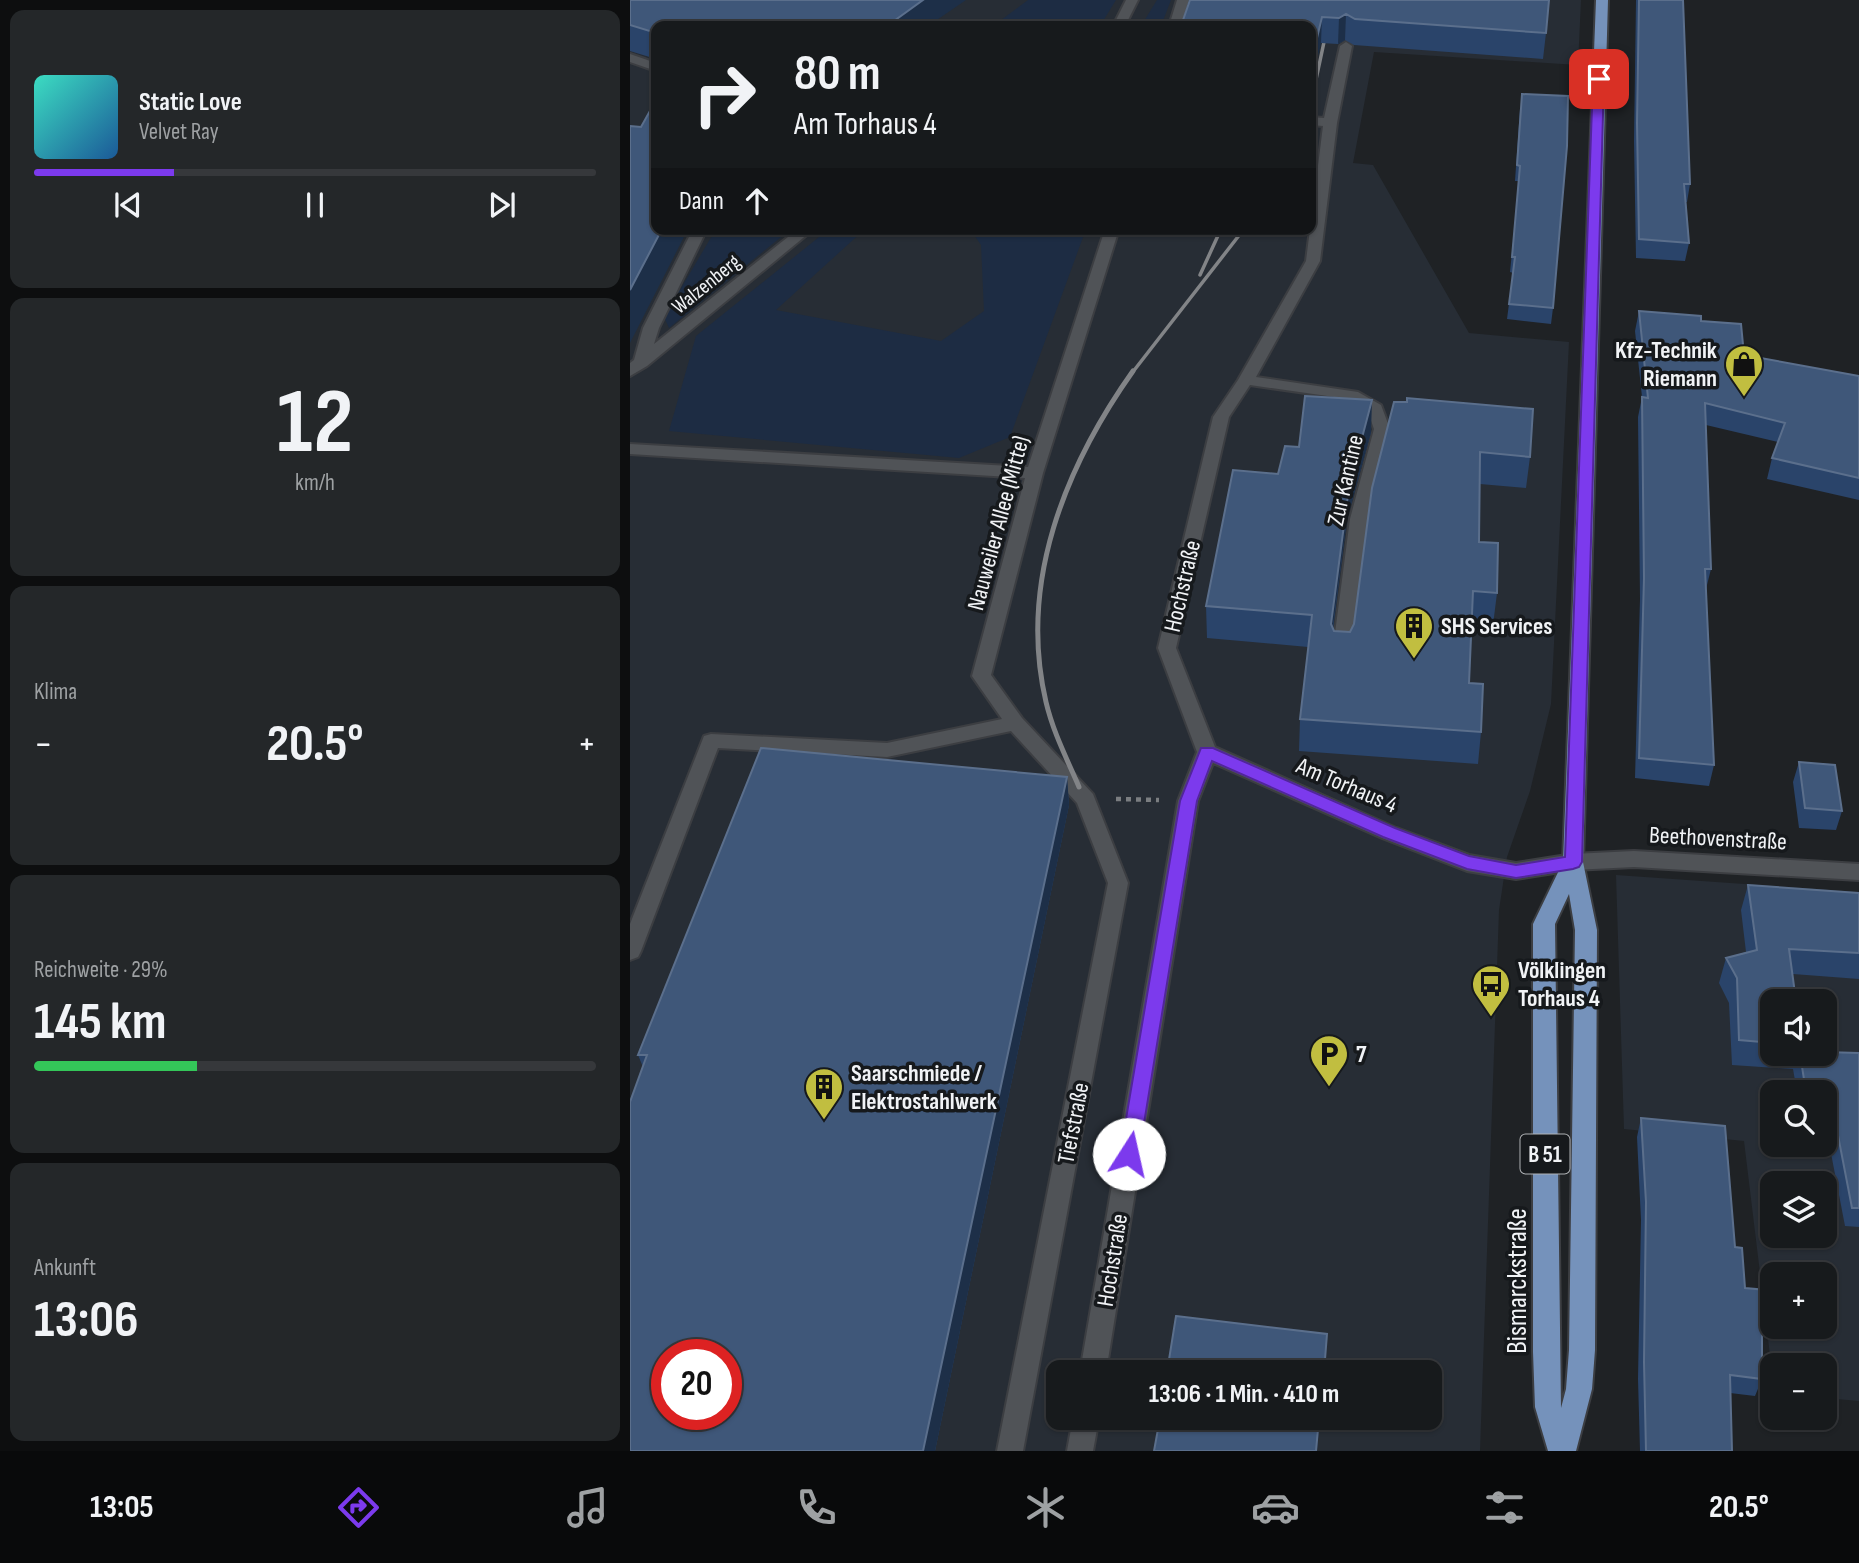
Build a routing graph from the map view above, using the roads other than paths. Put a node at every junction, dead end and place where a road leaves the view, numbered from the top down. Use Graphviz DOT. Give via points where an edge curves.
graph roads {
  1 [pos="1132,0"];
  2 [pos="1183,0"];
  3 [pos="1602,0"];
  4 [pos="1122,21"];
  5 [pos="1177,21"];
  6 [pos="1346,46"];
  7 [pos="630,58"];
  8 [pos="651,65"];
  9 [pos="1320,122"];
  10 [pos="1316,201"];
  11 [pos="697,235"];
  12 [pos="800,235"];
  13 [pos="1110,235"];
  14 [pos="1314,235"];
  15 [pos="635,367"];
  16 [pos="1246,380"];
  17 [pos="630,449"];
  18 [pos="1035,473"];
  19 [pos="1341,656"];
  20 [pos="1015,723"];
  21 [pos="1207,752"];
  22 [pos="1087,799"];
  23 [pos="1573,862"];
  24 [pos="1859,872"];
  25 [pos="630,951"];
  26 [pos="1095,1360"];
  27 [pos="1084,1430"];
  28 [pos="1010,1451"];
  29 [pos="1080,1451"];
  30 [pos="1562,1451"];
  1 -- 4 [label="street"];
  2 -- 5 [label="street"];
  3 -- 23 [label="main road, Bismarckstraße / B 51"];
  6 -- 9 [label="street, Hochstraße"];
  7 -- 8 [label="street"];
  9 -- 10 [label="street, Hochstraße"];
  11 -- 15 [label="street"];
  12 -- 15 [label="street, Walzenberg"];
  13 -- 18 [label="street, Nauweiler Allee (Mitte)"];
  14 -- 16 [label="street, Hochstraße" via="1313,261"];
  16 -- 19 [label="street, Zur Kantine" via="1352,395 1375,409 1382,429 1359,519"];
  16 -- 21 [label="street, Hochstraße" via="1221,417 1167,648"];
  17 -- 18 [label="street"];
  18 -- 20 [label="street, Nauweiler Allee (Mitte)" via="981,676"];
  20 -- 22 [label="street, Nauweiler Allee (Mitte)"];
  20 -- 25 [label="street" via="887,750 711,741"];
  21 -- 23 [label="street, Am Torhaus 4" via="1467,863 1516,871"];
  21 -- 26 [label="street, Hochstraße" via="1188,801"];
  22 -- 28 [label="street, Tiefstraße" via="1118,883"];
  23 -- 24 [label="street, Beethovenstraße" via="1634,859"];
  23 -- 30 [label="main road, Bismarckstraße / B 51" via="1586,930 1582,1350 1579,1389"];
  23 -- 30 [label="main road, Bismarckstraße / B 51" via="1545,924 1546,1352 1548,1407"];
  27 -- 29 [label="street"];
}
